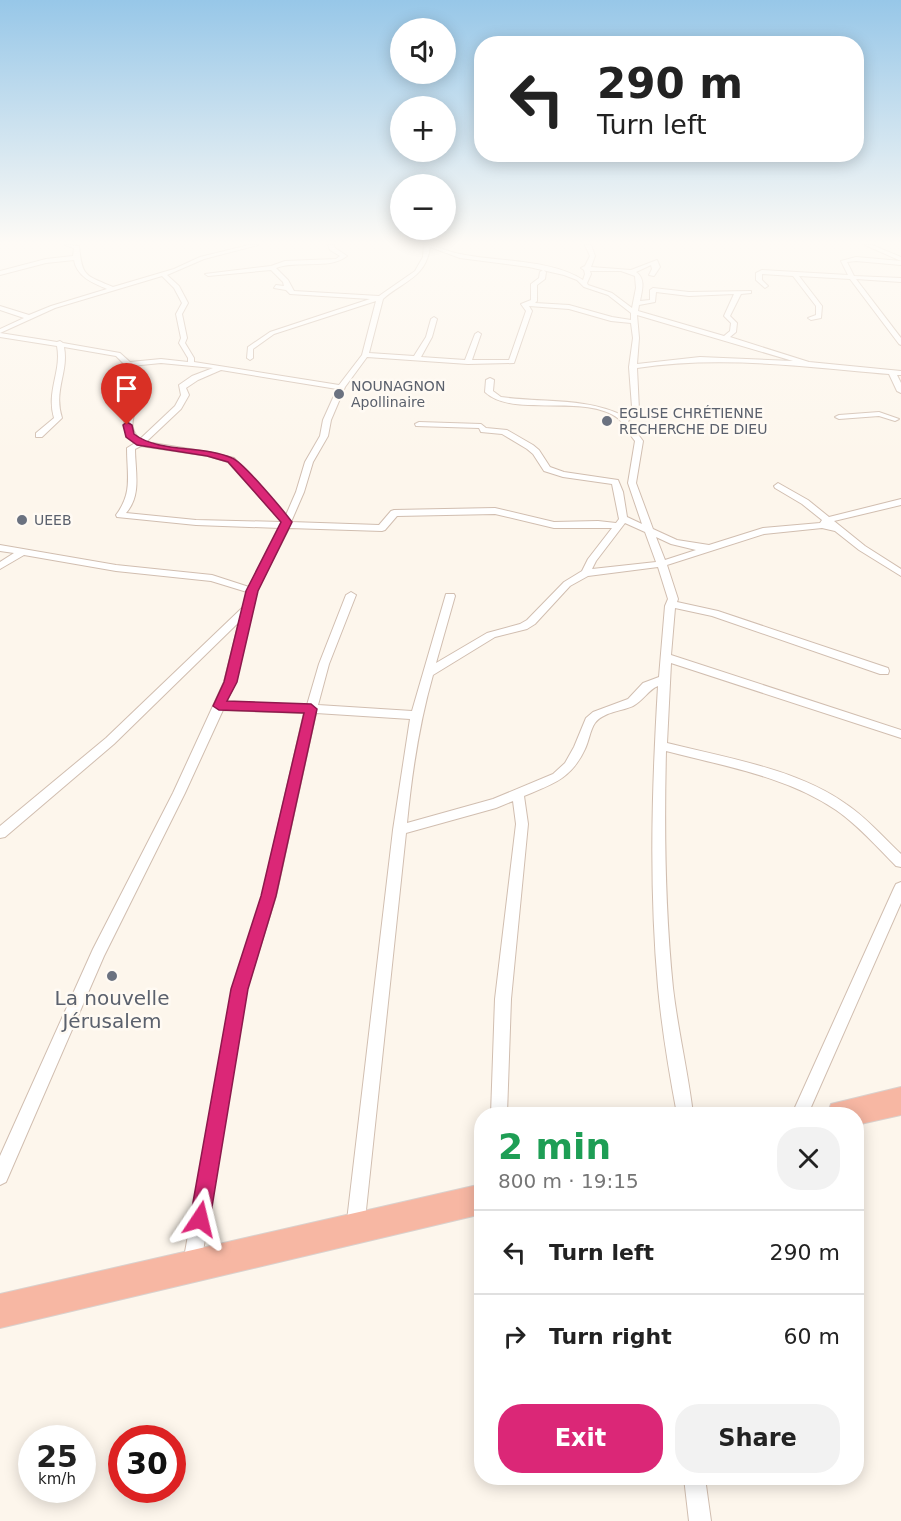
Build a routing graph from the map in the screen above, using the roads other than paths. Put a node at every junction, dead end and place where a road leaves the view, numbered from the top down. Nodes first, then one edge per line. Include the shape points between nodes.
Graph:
1 (25, 316) edge
2 (179, 316) edge
3 (325, 316) edge
4 (375, 316) edge
5 (527, 316) edge
6 (600, 316) edge
7 (622, 316) edge
8 (636, 316) edge
9 (650, 316) edge
10 (727, 316) edge
11 (819, 316) edge
12 (881, 316) edge
13 (28, 317) joint
14 (435, 318) dead end
15 (811, 318) dead end
16 (0, 333) edge
17 (478, 334) dead end
18 (725, 338) junction
19 (60, 343) junction
20 (901, 343) edge
21 (365, 356) junction
22 (250, 358) dead end
23 (416, 359) junction
24 (468, 362) junction
25 (806, 363) junction
26 (128, 364) junction
27 (191, 364) junction
28 (633, 367) junction
29 (221, 368) junction
30 (892, 372) junction
31 (901, 373) edge
32 (490, 380) dead end
33 (341, 387) junction
34 (901, 391) edge
35 (838, 417) dead end
36 (624, 419) junction
37 (898, 422) edge
38 (419, 424) dead end
39 (39, 435) dead end
40 (140, 443) junction
41 (778, 486) dead end
42 (901, 502) edge
43 (825, 522) junction
44 (621, 523) junction
45 (286, 524) junction
46 (649, 532) junction
47 (0, 548) edge
48 (709, 548) junction
49 (21, 553) junction
50 (662, 564) junction
51 (0, 566) edge
52 (586, 573) junction
53 (901, 573) edge
54 (252, 591) junction
55 (351, 595) dead end
56 (450, 596) dead end
57 (671, 604) junction
58 (248, 608) junction
59 (665, 657) junction
60 (884, 671) dead end
61 (429, 674) junction
62 (664, 679) junction
63 (219, 706) junction
64 (311, 709) junction
65 (416, 715) junction
66 (901, 734) edge
67 (660, 745) junction
68 (518, 794) junction
69 (399, 830) junction
70 (0, 833) edge
71 (901, 862) edge
72 (901, 888) edge
73 (901, 1101) edge
74 (499, 1107) edge
75 (684, 1107) edge
76 (803, 1107) edge
77 (864, 1109) edge
78 (0, 1176) edge
79 (474, 1201) edge
80 (355, 1229) junction
81 (192, 1264) junction
82 (0, 1311) edge
83 (696, 1485) edge
84 (700, 1521) edge

1 - 13 street
2 - 27 street via 182,343
3 - 22 street via 257,341 250,348
4 - 21 street
5 - 24 street via 512,362
6 - 7 street via 611,319
8 - 28 street
9 - 18 street
10 - 18 street via 734,323 733,332
11 - 15 street
12 - 20 street
13 - 16 street
14 - 23 street
16 - 19 street
17 - 24 street
18 - 25 street
19 - 26 street via 118,354
19 - 39 street via 64,354 54,390 58,418
21 - 23 street
21 - 33 street
23 - 24 street
25 - 28 street via 691,360
25 - 30 street
26 - 27 street
26 - 40 street via 122,378 124,392 134,402 127,425 130,435
27 - 29 street
28 - 36 street via 634,412
29 - 33 street
29 - 40 street via 182,387 185,395 178,407
30 - 31 street
30 - 34 street
32 - 36 street via 489,392 499,399 581,406 616,413
33 - 45 street
35 - 37 street via 896,411
36 - 46 street via 640,444 632,483
38 - 44 street via 481,426 484,430 504,432 536,452 547,468 615,482 621,496
40 - 45 street via 231,460
40 - 45 street via 131,448 133,498 120,515 176,522
41 - 43 street via 805,502
42 - 43 street
43 - 48 street via 763,531
43 - 53 street
44 - 45 street via 554,525 495,512 440,511 394,513 382,528 366,530
44 - 46 street
44 - 52 street
45 - 54 street
46 - 48 street via 688,546
46 - 50 street
47 - 49 street
48 - 50 street
49 - 51 street
49 - 54 street via 212,578
50 - 52 street
50 - 57 street via 672,592
52 - 61 street via 567,584 531,622 491,635
54 - 58 street
55 - 64 street
56 - 61 street
57 - 59 street
57 - 60 street via 714,614
58 - 63 street via 230,682
58 - 70 street via 110,741
59 - 62 street
59 - 66 street
61 - 65 street
62 - 67 street
62 - 68 street via 647,686 632,702 597,715 590,721 569,766 557,777
63 - 64 street
63 - 78 street via 98,954
64 - 65 street
64 - 81 street via 269,896 240,989
65 - 69 street
67 - 71 street via 808,789 860,822
67 - 75 street via 657,849 664,958
68 - 69 street
68 - 74 street via 522,824 504,999
69 - 80 street
72 - 76 street
73 - 77 highway
79 - 80 highway
80 - 81 highway
81 - 82 highway
83 - 84 street

